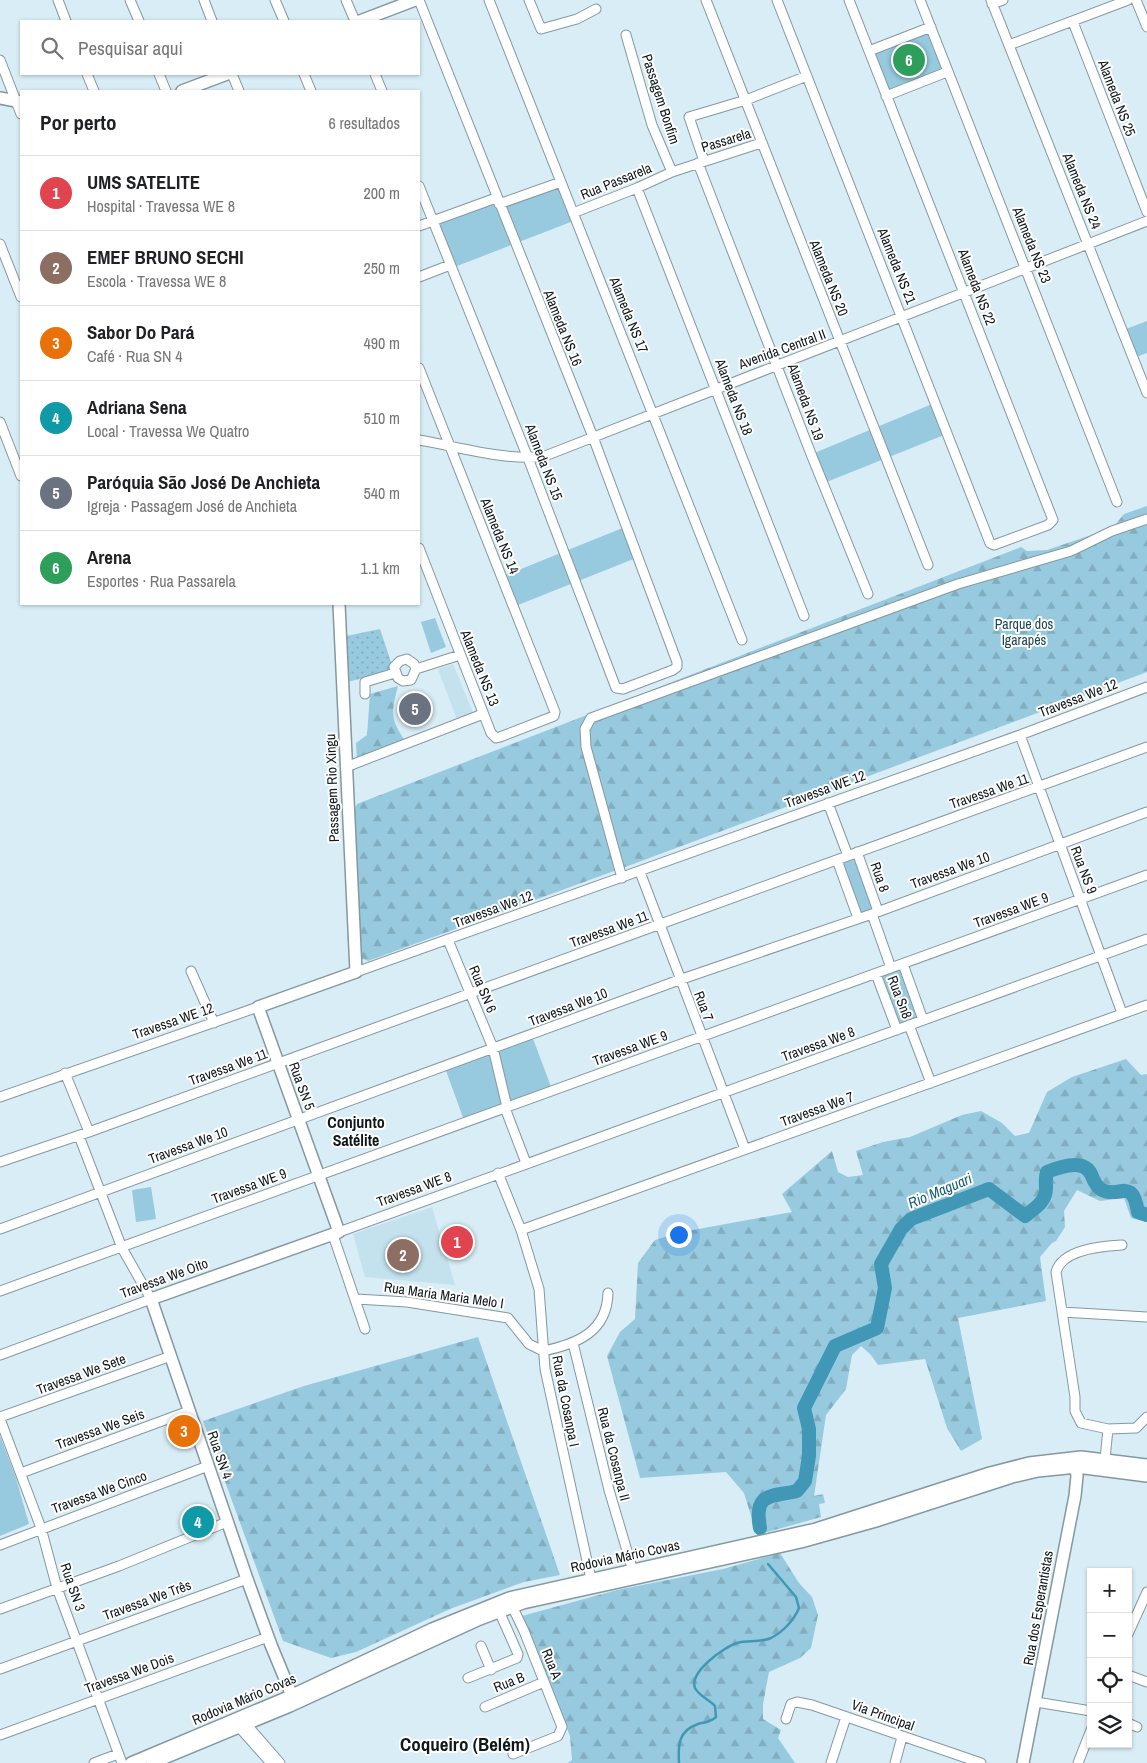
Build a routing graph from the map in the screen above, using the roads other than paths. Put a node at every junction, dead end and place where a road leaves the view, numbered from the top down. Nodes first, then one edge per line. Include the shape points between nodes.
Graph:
1 (58, 0) edge
2 (130, 0) edge
3 (204, 0) edge
4 (275, 0) edge
5 (346, 0) edge
6 (417, 0) edge
7 (489, 0) edge
8 (529, 0) edge
9 (706, 0) edge
10 (777, 0) edge
11 (849, 0) edge
12 (920, 0) edge
13 (1003, 0) edge
14 (1128, 0) edge
15 (1136, 0) edge
16 (991, 2) edge
17 (596, 9) dead end
18 (66, 20) edge
19 (138, 20) edge
20 (212, 20) edge
21 (284, 20) edge
22 (355, 20) edge
23 (363, 20) edge
24 (1073, 22) junction
25 (931, 27) junction
26 (1147, 27) edge
27 (626, 35) dead end
28 (1009, 45) junction
29 (869, 51) junction
30 (0, 60) edge
31 (947, 72) junction
32 (87, 75) edge
33 (159, 75) edge
34 (225, 75) edge
35 (232, 75) edge
36 (304, 75) edge
37 (375, 75) edge
38 (807, 76) junction
39 (94, 90) edge
40 (166, 90) edge
41 (185, 90) edge
42 (239, 90) edge
43 (311, 90) edge
44 (382, 90) edge
45 (886, 96) junction
46 (0, 98) edge
47 (746, 100) junction
48 (19, 101) edge
49 (761, 143) junction
50 (701, 162) junction
51 (672, 172) junction
52 (561, 182) junction
53 (637, 188) junction
54 (420, 189) edge
55 (498, 201) junction
56 (1147, 212) edge
57 (573, 213) junction
58 (432, 221) junction
59 (1147, 221) edge
60 (420, 226) edge
61 (0, 244) edge
62 (1088, 244) junction
63 (450, 265) junction
64 (1026, 267) junction
65 (420, 277) edge
66 (965, 292) junction
67 (20, 294) edge
68 (902, 317) junction
69 (840, 342) junction
70 (778, 364) junction
71 (420, 371) edge
72 (716, 389) junction
73 (1147, 393) edge
74 (654, 412) junction
75 (0, 422) edge
76 (593, 437) junction
77 (420, 440) edge
78 (449, 445) junction
79 (528, 458) junction
80 (20, 473) edge
81 (1117, 502) dead end
82 (1147, 519) edge
83 (990, 543) joint
84 (420, 551) edge
85 (928, 566) dead end
86 (868, 594) dead end
87 (339, 605) edge
88 (804, 616) dead end
89 (742, 640) dead end
90 (460, 655) junction
91 (677, 667) joint
92 (416, 669) junction
93 (395, 673) junction
94 (1147, 687) edge
95 (365, 694) dead end
96 (484, 714) junction
97 (555, 714) joint
98 (1020, 735) junction
99 (1147, 747) edge
100 (346, 767) junction
101 (1039, 788) junction
102 (828, 803) junction
103 (1147, 812) edge
104 (1060, 844) junction
105 (857, 852) junction
106 (848, 856) junction
107 (837, 860) junction
108 (640, 872) junction
109 (1147, 875) edge
110 (622, 878) junction
111 (1080, 900) junction
112 (875, 912) junction
113 (858, 918) junction
114 (661, 925) junction
115 (1147, 939) edge
116 (448, 940) junction
117 (1101, 956) junction
118 (903, 964) junction
119 (890, 968) junction
120 (192, 971) dead end
121 (356, 972) junction
122 (876, 974) junction
123 (679, 980) junction
124 (469, 994) junction
125 (1147, 1004) edge
126 (258, 1007) junction
127 (1122, 1013) junction
128 (923, 1020) junction
129 (214, 1023) junction
130 (909, 1025) junction
131 (897, 1030) junction
132 (701, 1036) junction
133 (493, 1048) junction
134 (278, 1064) junction
135 (65, 1073) junction
136 (931, 1083) junction
137 (723, 1094) junction
138 (0, 1097) edge
139 (506, 1108) junction
140 (298, 1120) junction
141 (89, 1132) junction
142 (79, 1136) junction
143 (745, 1149) junction
144 (0, 1162) edge
145 (526, 1163) junction
146 (498, 1173) junction
147 (318, 1175) junction
148 (100, 1193) junction
149 (0, 1229) edge
150 (521, 1230) junction
151 (336, 1233) junction
152 (1122, 1245) dead end
153 (122, 1248) junction
154 (0, 1291) edge
155 (608, 1294) dead end
156 (151, 1299) junction
157 (356, 1299) junction
158 (1062, 1312) junction
159 (1147, 1317) edge
160 (365, 1329) dead end
161 (573, 1343) junction
162 (543, 1351) junction
163 (0, 1355) edge
164 (170, 1356) junction
165 (189, 1411) junction
166 (1147, 1417) edge
167 (0, 1418) edge
168 (1108, 1429) junction
169 (1105, 1459) junction
170 (1076, 1462) junction
171 (1147, 1465) edge
172 (208, 1466) junction
173 (21, 1473) junction
174 (1147, 1476) edge
175 (227, 1522) junction
176 (41, 1528) junction
177 (0, 1545) edge
178 (633, 1571) junction
179 (247, 1578) junction
180 (591, 1579) junction
181 (57, 1588) junction
182 (1147, 1592) edge
183 (512, 1606) junction
184 (0, 1609) edge
185 (499, 1611) junction
186 (1132, 1625) edge
187 (268, 1636) junction
188 (78, 1640) junction
189 (481, 1646) dead end
190 (0, 1669) edge
191 (491, 1670) junction
192 (1132, 1676) edge
193 (468, 1678) dead end
194 (544, 1682) junction
195 (1147, 1682) edge
196 (98, 1699) junction
197 (294, 1700) junction
198 (1036, 1702) junction
199 (485, 1707) dead end
200 (1087, 1710) edge
201 (846, 1717) junction
202 (786, 1718) dead end
203 (243, 1726) junction
204 (0, 1735) edge
205 (902, 1737) junction
206 (1087, 1740) edge
207 (513, 1754) dead end
208 (120, 1759) edge
209 (956, 1759) edge
210 (94, 1763) edge
211 (130, 1763) edge
212 (152, 1763) edge
213 (271, 1763) edge
214 (280, 1763) edge
215 (830, 1763) edge
216 (894, 1763) edge
217 (981, 1763) edge
218 (1023, 1763) edge
219 (1078, 1763) edge

1 - 18 street
2 - 19 street
3 - 20 street
4 - 21 street
5 - 22 street
6 - 23 main road
6 - 55 street, Alameda NS 16
7 - 52 street, Alameda NS 17
8 - 17 street via 541,29 577,19
9 - 47 street, Alameda NS 20
10 - 38 street, Alameda NS 21
11 - 29 street, Alameda NS 22
12 - 25 street, Alameda NS 23
13 - 16 street
14 - 24 street
15 - 26 street
16 - 28 street, Alameda NS 24
24 - 28 street
24 - 56 street, Alameda NS 25
25 - 29 street
25 - 31 street, Alameda NS 23
27 - 51 street, Passagem Bonfim via 652,125
28 - 62 street, Alameda NS 24
29 - 45 street, Alameda NS 22
30 - 48 street
31 - 45 street
31 - 64 street, Alameda NS 23
32 - 39 street
33 - 40 street
34 - 41 main road
35 - 42 street
36 - 43 street
37 - 44 street
38 - 47 street
38 - 68 street, Alameda NS 21
45 - 66 street, Alameda NS 22
46 - 48 main road
47 - 49 street, Alameda NS 20
47 - 50 street, Alameda NS 19 via 689,117
49 - 50 street, Passarela
49 - 69 street, Alameda NS 20
50 - 51 street, Rua Passarela
50 - 70 street, Alameda NS 19
51 - 53 street, Rua Passarela
52 - 55 street
52 - 57 street, Alameda NS 17
53 - 57 street, Rua Passarela
53 - 72 street, Alameda NS 18
54 - 58 street, Alameda NS 15
55 - 58 street
55 - 76 street, Alameda NS 16
57 - 74 street, Alameda NS 17
58 - 60 street
58 - 63 street, Alameda NS 15
59 - 62 street, Avenida Central II
61 - 67 street
62 - 64 street, Avenida Central II
62 - 73 street, Alameda NS 24
63 - 65 street
63 - 79 street, Alameda NS 15
64 - 66 street, Avenida Central II
64 - 81 street, Alameda NS 23
66 - 68 street, Avenida Central II
66 - 83 street, Alameda NS 22 via 1053,520 1050,525 994,545
68 - 69 street, Avenida Central II
68 - 83 street, Alameda NS 21
69 - 70 street, Avenida Central II
69 - 85 street, Alameda NS 20
70 - 72 street, Avenida Central II
70 - 86 street, Alameda NS 19
71 - 78 street, Alameda NS 14
72 - 74 street, Avenida Central II
72 - 88 street, Alameda NS 18
74 - 76 street, Avenida Central II
74 - 89 street, Alameda NS 17
75 - 80 street
76 - 79 street, Avenida Central II via 545,456
76 - 91 street, Alameda NS 16
77 - 78 street, Avenida Central II
78 - 79 street, Avenida Central II
78 - 97 street, Alameda NS 14
79 - 91 street, Alameda NS 15 via 616,688 623,689
82 - 110 street via 1112,531 1072,551 958,584 591,718 584,729 588,754
84 - 90 street, Alameda NS 13
87 - 100 main road, Passagem Rio Xingu
90 - 92 street
90 - 96 street, Alameda NS 13
92 - 93 street via 408,684
92 - 93 street via 412,661 400,660 394,667
93 - 95 street via 365,682
94 - 98 street, Travessa We 12
96 - 97 street, Alameda NS 13 via 491,733 498,738
96 - 100 street
98 - 101 street, Rua NS 9
98 - 102 street, Travessa WE 12
99 - 101 street, Travessa We 11
100 - 121 main road, Passagem Rio Xingu
101 - 104 street, Rua NS 9
101 - 105 street, Travessa We 11
102 - 106 street
102 - 108 street, Travessa WE 12
103 - 104 street, Travessa We 10
104 - 111 street, Rua NS 9
104 - 112 street, Travessa We 10
105 - 106 street, Travessa We 11
105 - 112 street, Rua 8
106 - 107 street, Travessa We 11
107 - 113 street
107 - 114 street, Travessa We 11
108 - 110 street, Travessa We 12
108 - 114 street, Rua 7
109 - 111 street, Travessa WE 9
110 - 116 street, Travessa We 12
111 - 117 street, Rua NS 9
111 - 118 street, Travessa WE 9
112 - 113 street, Travessa We 10
112 - 119 street, Rua 8
113 - 123 street, Travessa We 10
114 - 123 street, Rua 7
114 - 124 street, Travessa We 11
115 - 117 street, Travessa We 8
116 - 121 street, Travessa We 12
116 - 124 street, Rua SN 6
117 - 127 street, Rua NS 9
117 - 128 street, Travessa We 8
118 - 119 street, Travessa WE 9
118 - 128 street
119 - 122 street, Travessa WE 9
120 - 129 street
121 - 126 main road, Travessa WE 12
122 - 131 street, Rua Sn8
122 - 132 street, Travessa WE 9
123 - 132 street, Rua 7
123 - 133 street, Travessa We 10
124 - 133 street, Rua SN 6
124 - 134 street, Travessa We 11
125 - 127 street
126 - 129 street, Travessa WE 12
126 - 134 main road, Rua SN 5
127 - 136 street, Travessa We 7
128 - 130 street, Travessa We 8
129 - 135 street, Travessa WE 12
130 - 131 street, Travessa We 8
130 - 136 street
131 - 137 street, Travessa We 8
132 - 137 street, Rua 7
132 - 139 street, Travessa WE 9
133 - 139 street, Rua SN 6
133 - 140 street, Travessa We 10
134 - 140 main road, Rua SN 5
134 - 141 street, Travessa We 11
135 - 138 street, Travessa WE 12
135 - 141 street
136 - 143 street, Travessa We 7
137 - 143 street, Rua 7
137 - 145 street, Travessa We 8
139 - 145 street
139 - 147 street, Travessa WE 9
140 - 147 main road, Rua SN 5
140 - 148 street, Travessa We 10
141 - 142 street, Travessa We 11
142 - 144 street, Travessa We 11
142 - 148 street, Rua SN 4
143 - 150 street, Travessa We 7
145 - 146 street, Travessa We 8
146 - 150 street, Rua da Cosanpa I
146 - 151 street, Travessa WE 8
147 - 151 main road, Rua SN 5
147 - 153 street, Travessa WE 9
148 - 149 street, Travessa We 10
148 - 153 street, Rua SN 4
150 - 162 street, Rua da Cosanpa I via 540,1295
151 - 156 main road, Travessa We Oito
151 - 157 street
152 - 158 street via 1082,1251 1060,1264 1056,1272
153 - 154 street, Travessa WE 9
153 - 156 street, Rua SN 4
155 - 161 street via 607,1309 600,1325
156 - 163 street, Travessa We Oito
156 - 164 main road, Rua SN 4
157 - 160 street
157 - 162 street, Rua Maria Maria Melo I via 407,1302 508,1318 529,1344
158 - 159 street
158 - 168 street via 1077,1418 1086,1425
161 - 162 street
161 - 178 street, Rua da Cosanpa II via 609,1490
162 - 180 street, Rua da Cosanpa I
164 - 165 main road, Rua SN 4
164 - 167 street, Travessa We Sete
165 - 172 main road, Rua SN 4
165 - 173 street, Travessa We Seis
166 - 168 street via 1136,1428
167 - 173 street, Rua SN 3
168 - 169 street
169 - 170 main road, Rodovia Mário Covas
169 - 171 main road, Rodovia Mário Covas
170 - 174 main road, Rodovia Mário Covas
170 - 178 main road, Rodovia Mário Covas via 1054,1459 1006,1469 816,1529
170 - 183 main road, Rodovia Mário Covas via 1012,1477 801,1542
170 - 198 main road, Rua dos Esperantistas via 1075,1496
172 - 175 main road, Rua SN 4
172 - 176 street, Travessa We Cinco
173 - 176 street, Rua SN 3
175 - 179 main road, Rua SN 4
175 - 181 street
176 - 177 street, Travessa We Cinco
176 - 181 street, Rua SN 3
178 - 180 main road, Rodovia Mário Covas
179 - 187 main road, Rua SN 4
179 - 188 street, Travessa We Três
180 - 197 main road, Rodovia Mário Covas via 509,1598 424,1633
181 - 184 street
181 - 188 street, Rua SN 3
182 - 186 street
183 - 185 main road, Rodovia Mário Covas
183 - 194 street, Rua A
185 - 191 street via 518,1654 517,1658
185 - 197 main road, Rodovia Mário Covas
187 - 196 street, Travessa We Dois
187 - 197 main road, Rua SN 4
188 - 190 street, Travessa We Três
188 - 196 street, Rua SN 3
189 - 191 street
191 - 193 street
192 - 195 street
194 - 199 street, Rua B
194 - 207 street, Rua A via 560,1722 561,1733
196 - 204 street, Travessa We Dois
196 - 208 street, Rua SN 3
197 - 203 main road, Rodovia Mário Covas
197 - 211 main road, Rodovia Mário Covas
198 - 200 street
198 - 218 main road, Rua dos Esperantistas
201 - 202 street, Via Principal via 797,1702 788,1707
201 - 205 street, Via Principal
201 - 215 street
203 - 212 main road, Rodovia Mário Covas
203 - 213 street
203 - 214 street
205 - 209 street, Via Principal
205 - 216 street
206 - 219 street
208 - 210 street
209 - 217 street, Via Principal

